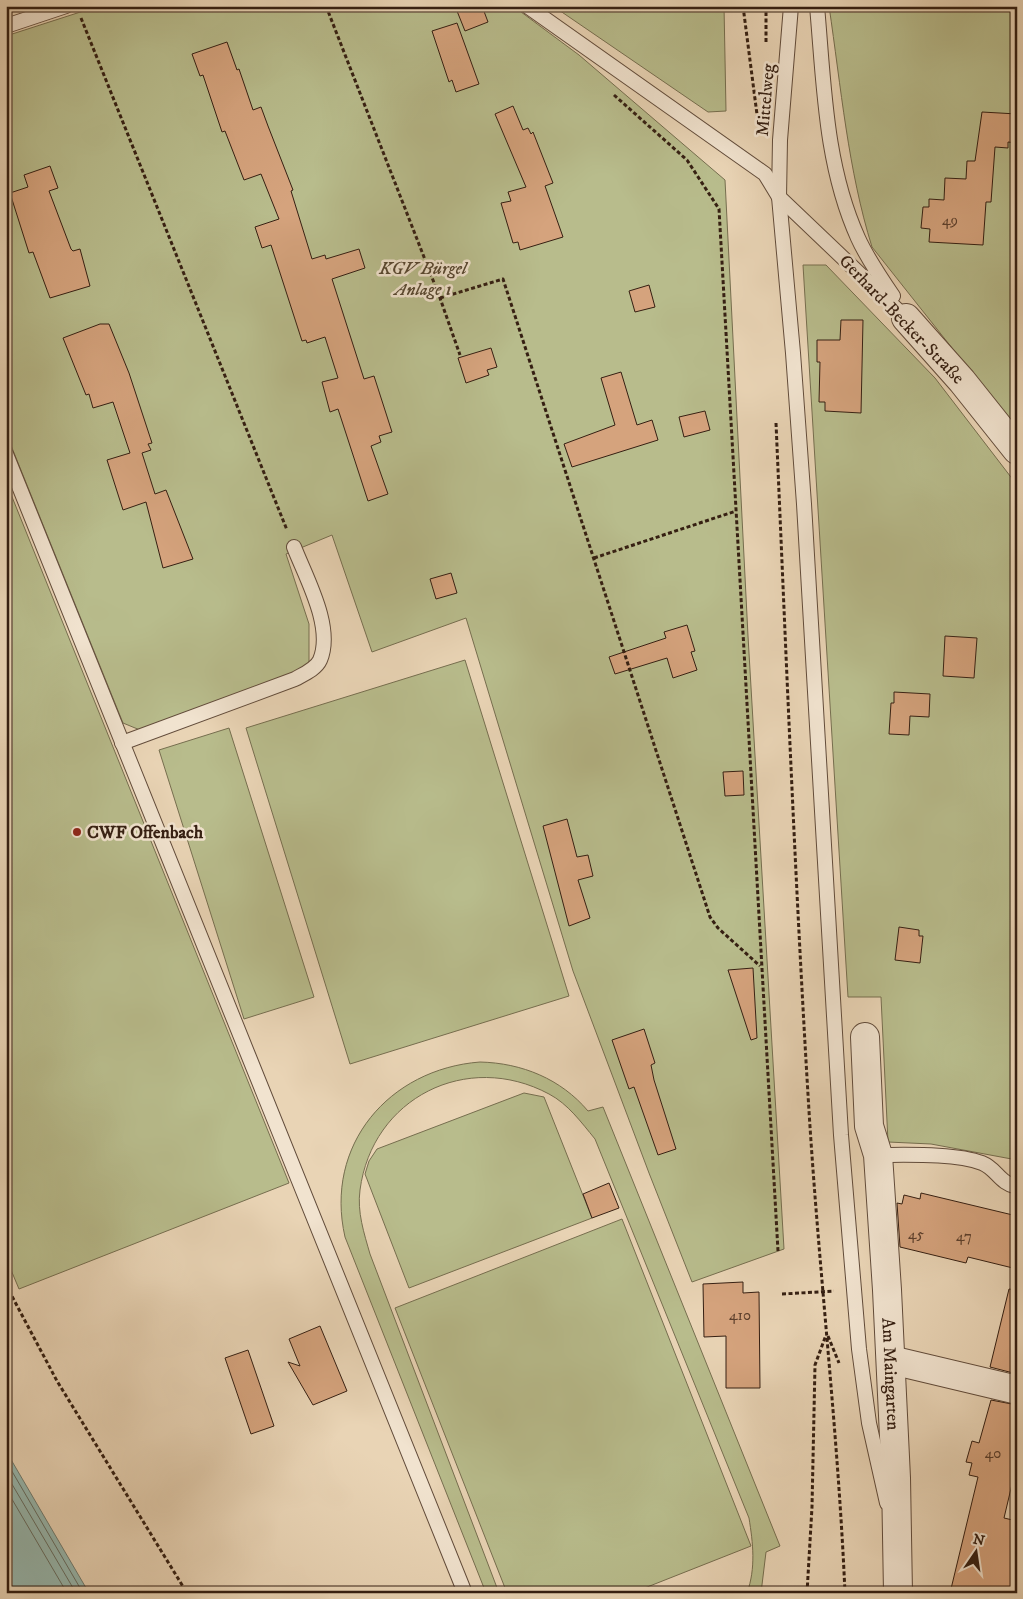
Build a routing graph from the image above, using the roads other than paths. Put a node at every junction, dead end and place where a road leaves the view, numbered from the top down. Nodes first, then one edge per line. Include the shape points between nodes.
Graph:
1 (66, 6) edge
2 (527, 6) edge
3 (792, 6) edge
4 (817, 6) edge
5 (6, 26) edge
6 (779, 197) junction
7 (906, 318) junction
8 (1017, 450) edge
9 (6, 454) edge
10 (294, 547) road end
11 (122, 743) junction
12 (865, 1036) dead end
13 (878, 1155) junction
14 (1017, 1187) edge
15 (891, 1360) junction
16 (1017, 1390) edge
17 (898, 1547) junction
18 (465, 1593) edge
19 (898, 1593) edge

1 - 5 lane
2 - 6 lane via 765,174
3 - 6 lane, Mittelweg via 780,140
4 - 7 lane via 828,126 845,203 858,239
6 - 7 lane, Gerhard-Becker-Straße
6 - 17 lane, Mittelweg via 794,353 841,1135 859,1349 878,1468
7 - 8 street, Gerhard-Becker-Straße
9 - 11 lane
10 - 11 lane via 322,621 320,661 312,670 295,678
11 - 18 lane
12 - 13 street, Am Maingarten via 869,1126
13 - 14 lane via 925,1155 977,1162 989,1167 1000,1180
13 - 15 street, Am Maingarten
15 - 16 street
15 - 17 street, Am Maingarten
17 - 19 street, Am Maingarten

